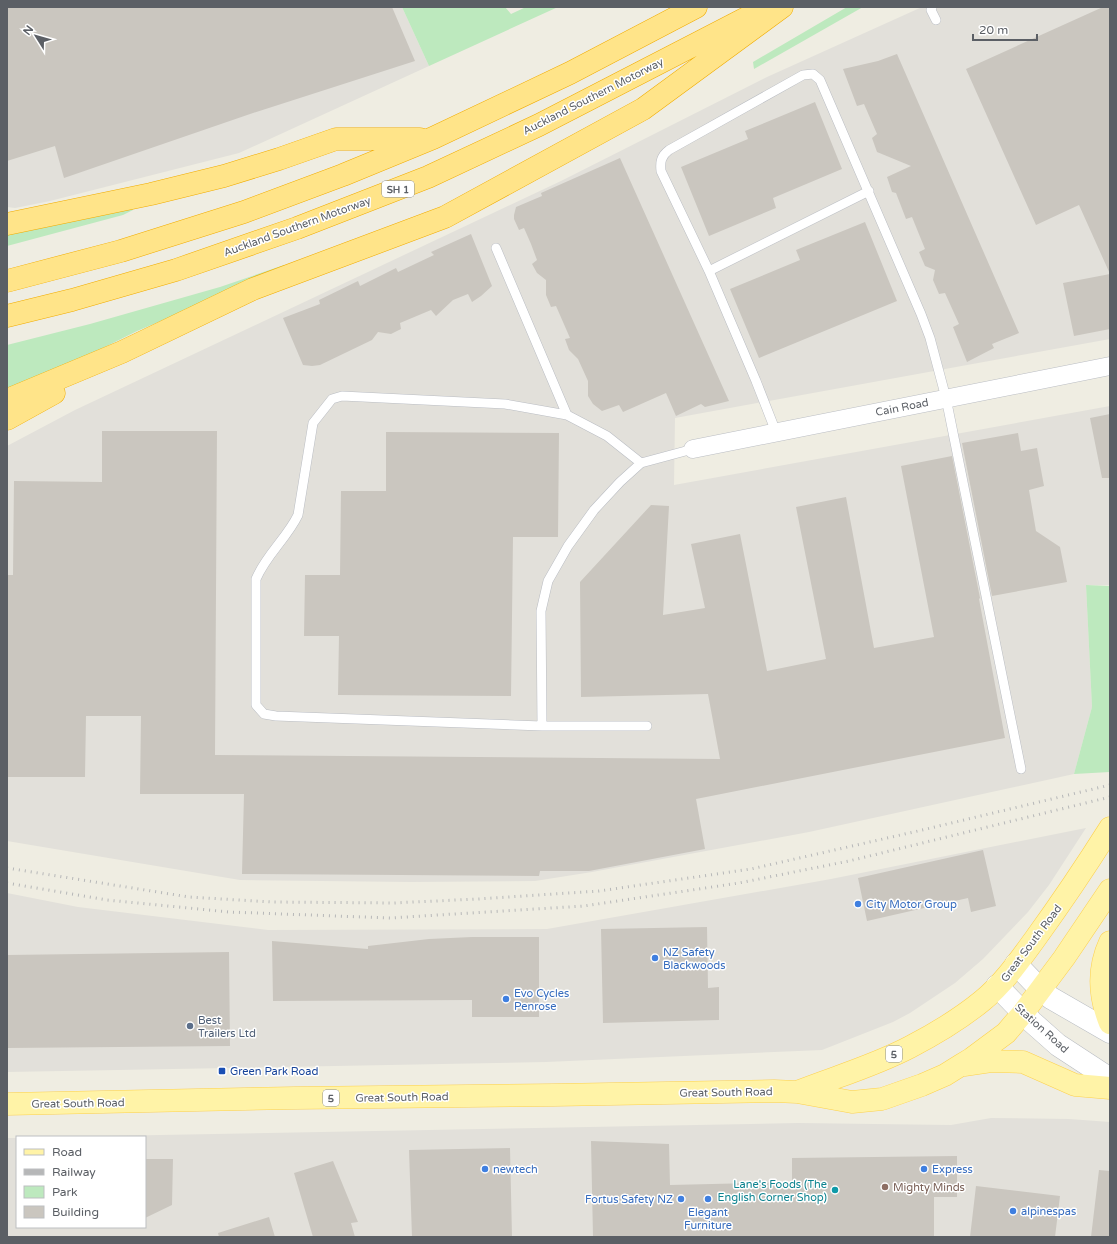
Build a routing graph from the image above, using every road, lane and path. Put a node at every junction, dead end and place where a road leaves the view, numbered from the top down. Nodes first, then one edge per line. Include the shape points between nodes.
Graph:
1 (696, 7) edge
2 (768, 7) edge
3 (782, 7) edge
4 (932, 7) edge
5 (936, 20) dead end
6 (433, 138) junction
7 (869, 191) junction
8 (7, 224) edge
9 (496, 248) dead end
10 (709, 271) junction
11 (7, 281) edge
12 (7, 316) edge
13 (122, 352) junction
14 (1110, 366) edge
15 (946, 398) junction
16 (7, 400) edge
17 (567, 415) junction
18 (7, 420) edge
19 (776, 432) junction
20 (693, 449) joint
21 (641, 463) junction
22 (542, 726) junction
23 (647, 726) dead end
24 (1021, 769) dead end
25 (1110, 828) edge
26 (1110, 890) edge
27 (1110, 942) edge
28 (1016, 964) junction
29 (997, 986) junction
30 (1041, 990) junction
31 (1023, 1013) junction
32 (1110, 1023) edge
33 (1110, 1032) edge
34 (961, 1066) junction
35 (1110, 1079) edge
36 (1110, 1088) edge
37 (797, 1092) junction
38 (7, 1104) edge

1 - 6 highway via 570,74
2 - 12 highway, Auckland Southern Motorway / SH 1 via 539,125 428,177 297,228 176,270
3 - 13 highway via 643,109 445,217 253,289
4 - 5 lane
6 - 8 highway via 336,139 224,176
6 - 11 highway via 244,212 121,251
7 - 10 lane
7 - 10 lane via 820,80 813,74 803,75 668,150 661,159 661,171
7 - 15 lane via 930,338
9 - 17 lane
10 - 19 lane
13 - 16 highway
13 - 18 highway
14 - 15 street, Cain Road
15 - 19 street, Cain Road
15 - 24 lane
17 - 21 lane via 607,436
17 - 22 lane via 505,404 342,396 332,399 313,423 298,515 260,568 256,579 256,706 264,714
19 - 20 street, Cain Road
20 - 21 lane
21 - 22 lane via 594,510 568,546 548,581 540,611
22 - 23 lane
25 - 28 main road, Great South Road / 5 via 1064,900
26 - 30 main road, Great South Road / 5
27 - 32 main road via 1101,975 1102,993
28 - 29 main road, Great South Road / 5
28 - 30 main road
29 - 31 main road, Station Road
29 - 37 main road, Great South Road / 5 via 964,1015 909,1048
30 - 31 main road, Great South Road / 5
30 - 33 main road
31 - 34 main road, Great South Road / 5 via 1006,1033
31 - 35 main road, Station Road via 1058,1045
34 - 36 main road via 992,1061 1023,1062 1075,1084
34 - 37 main road, Great South Road / 5 via 922,1085 882,1099 852,1102
37 - 38 main road, Great South Road / 5

